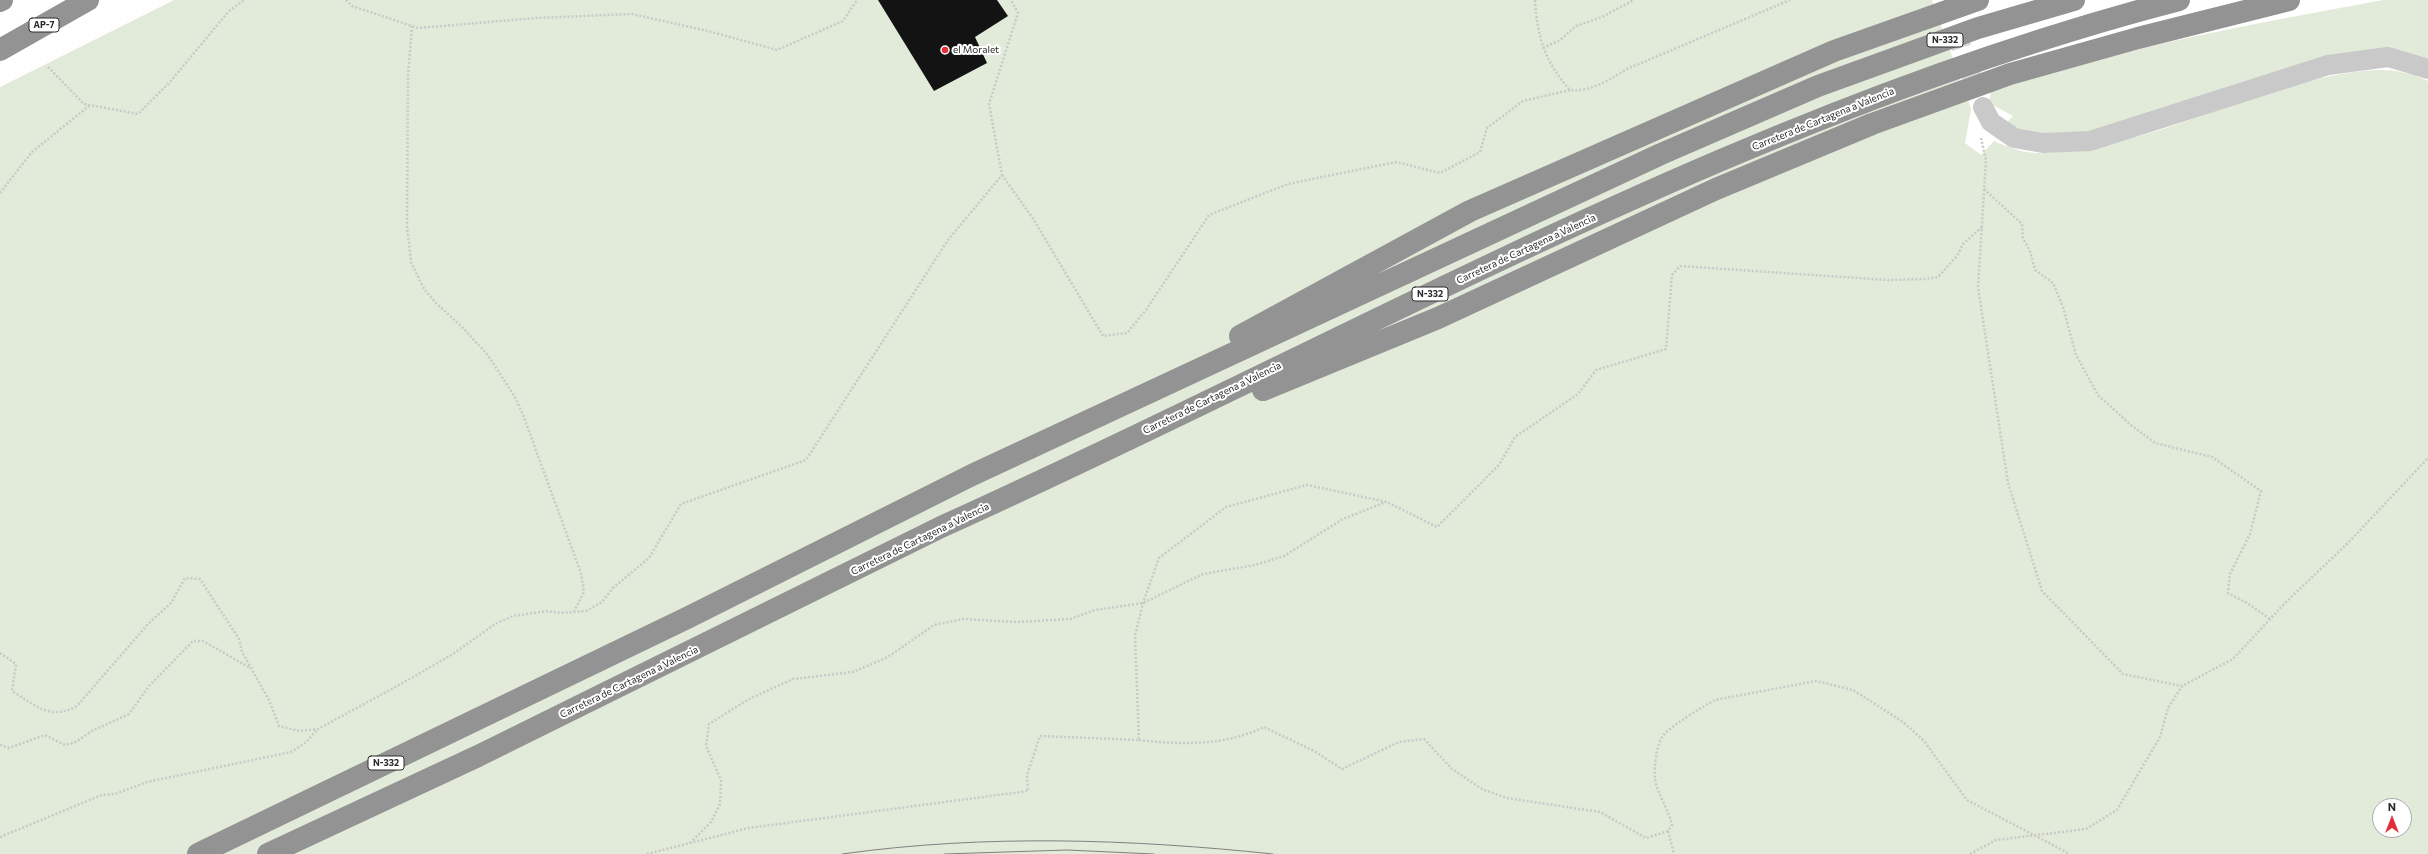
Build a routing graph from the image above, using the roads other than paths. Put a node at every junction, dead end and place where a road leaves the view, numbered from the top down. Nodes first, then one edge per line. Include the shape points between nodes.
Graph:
1 (88, 0) edge
2 (1978, 0) edge
3 (2074, 0) edge
4 (2179, 0) edge
5 (2289, 0) edge
6 (0, 50) edge
7 (2428, 69) edge
8 (1987, 115) road end
9 (1080, 426) junction
10 (1015, 494) junction
11 (198, 854) edge
12 (268, 854) edge

1 - 6 highway, AP-7
2 - 9 highway, N-332 via 1834,51 1470,211
3 - 9 highway, N-332 via 1978,28 1818,86 1654,157
4 - 10 highway, Carretera de Cartagena a Valencia / N-332 via 2116,16 2016,48 1835,112 1756,145 1581,222 1391,311
5 - 10 highway via 2010,74 1872,124 1716,189 1438,318 1287,379 1128,451
7 - 8 street via 2388,57 2328,65 2090,141 2043,143 2014,138
9 - 11 highway, N-332 via 972,474 689,617
10 - 12 highway, Carretera de Cartagena a Valencia / N-332 via 941,527 478,756

